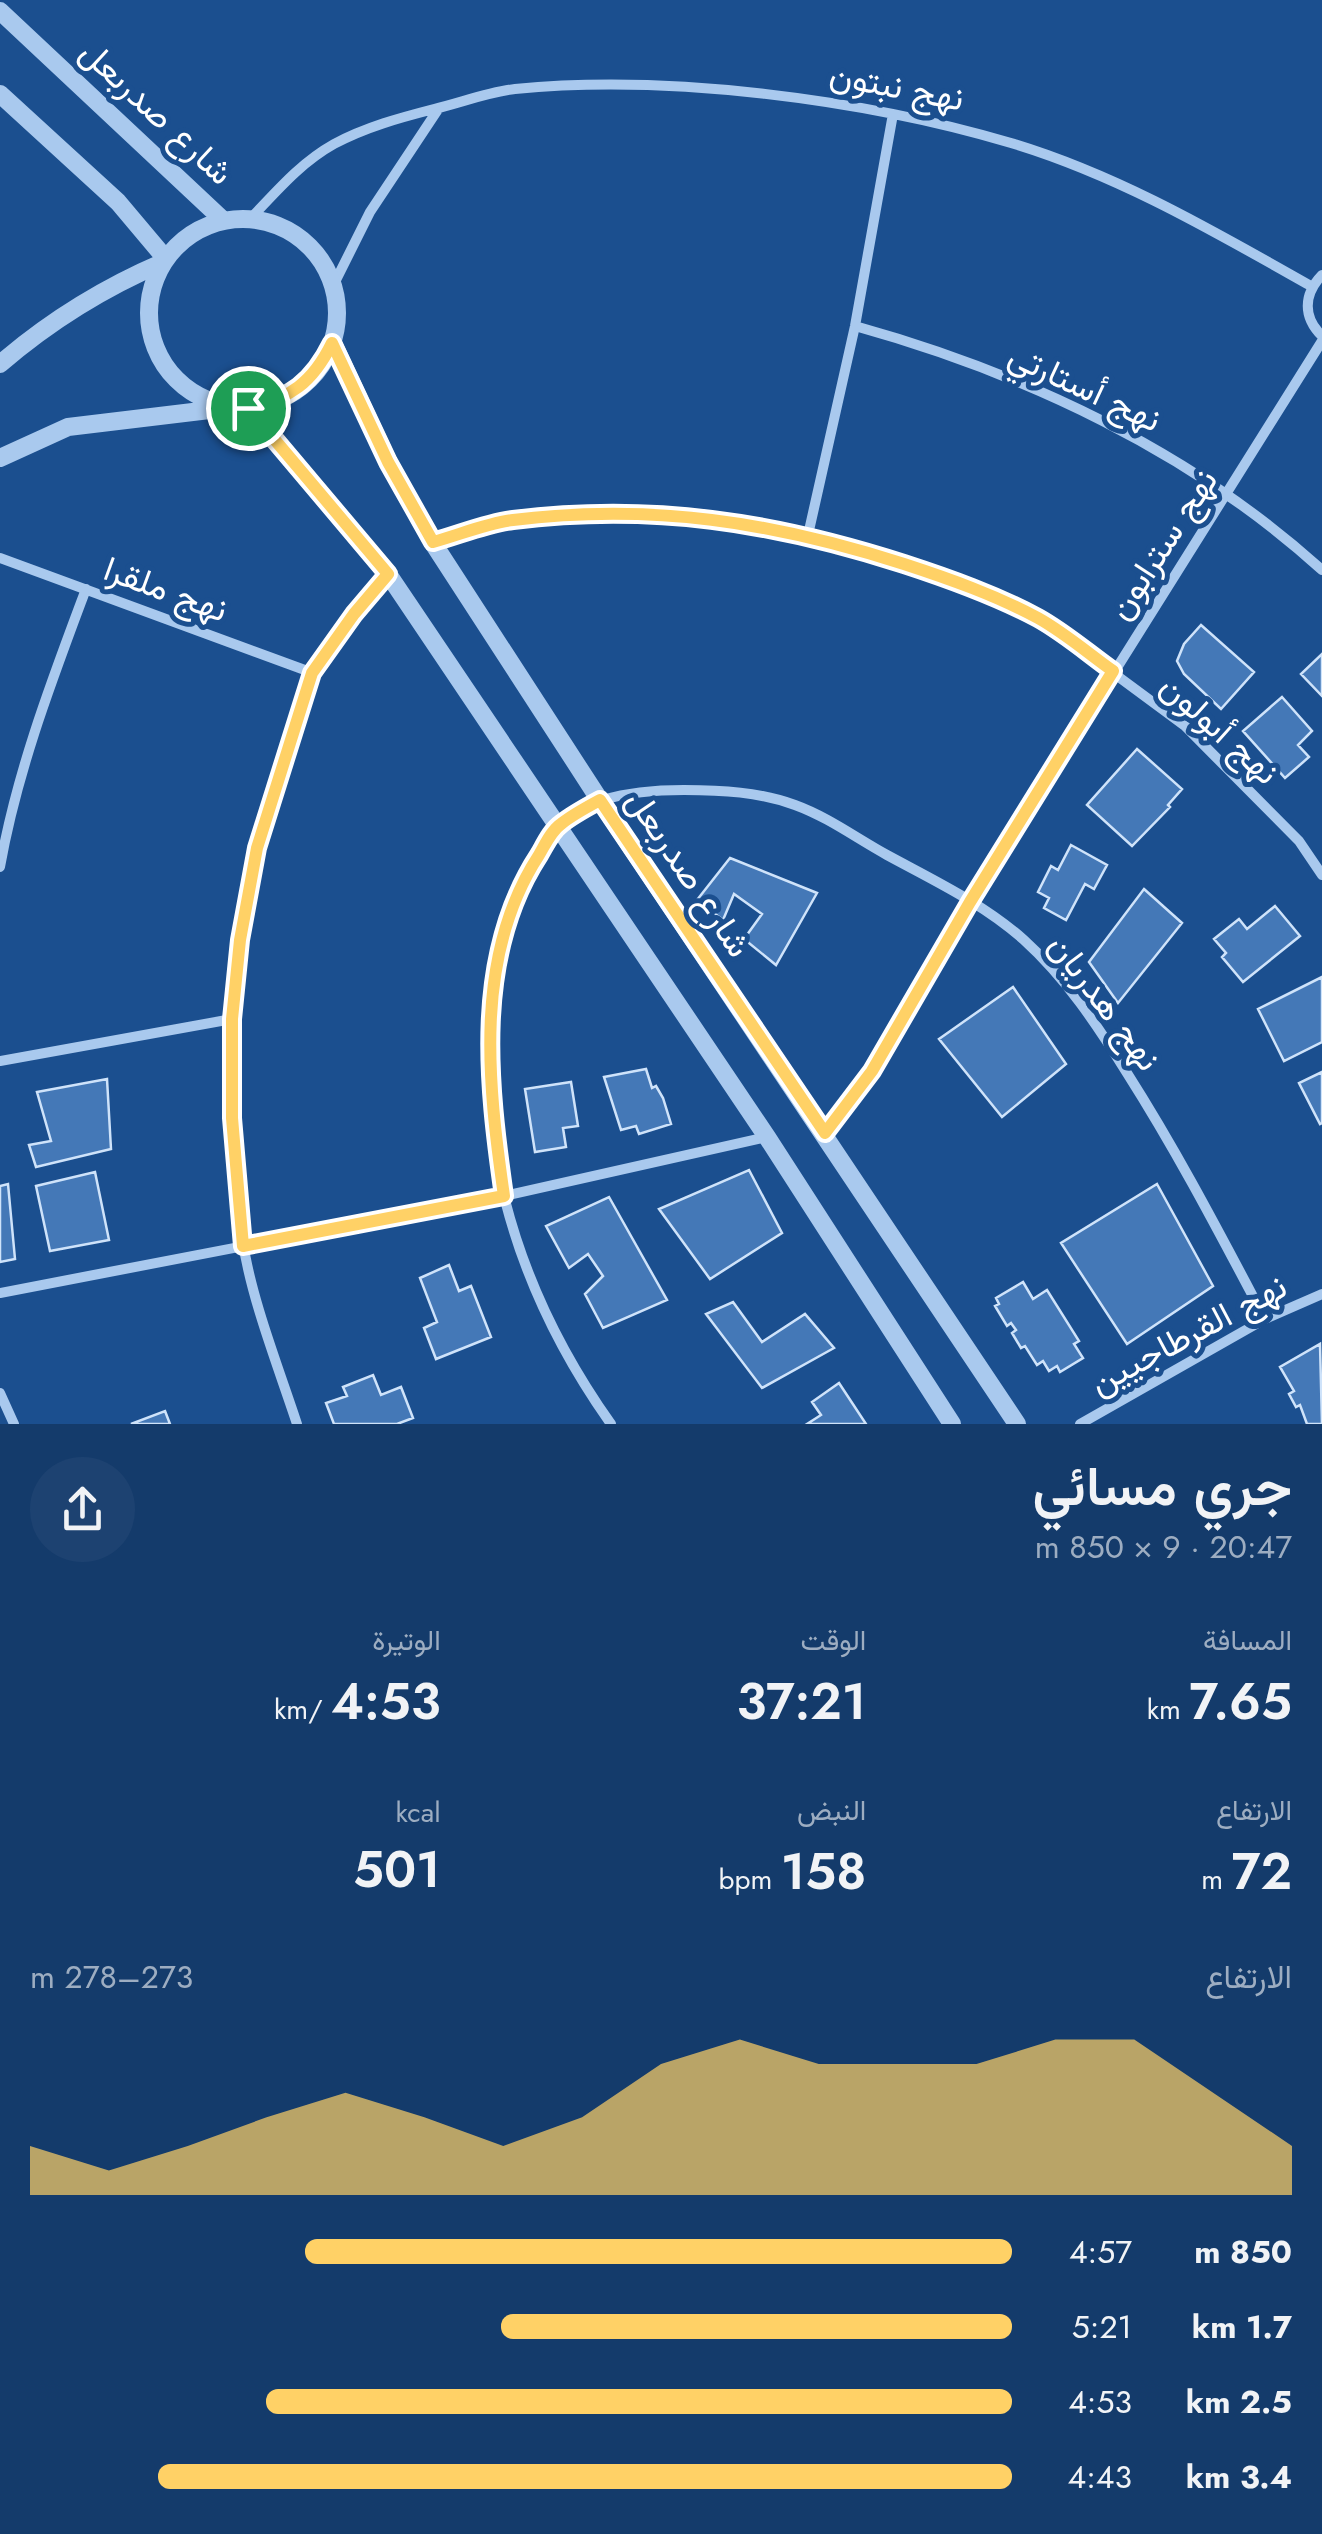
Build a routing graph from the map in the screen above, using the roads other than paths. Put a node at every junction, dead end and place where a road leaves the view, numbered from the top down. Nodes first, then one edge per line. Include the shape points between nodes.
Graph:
1 (0, 11) edge
2 (0, 94) edge
3 (440, 108) junction
4 (894, 114) junction
5 (250, 219) junction
6 (224, 221) junction
7 (165, 260) junction
8 (1322, 275) edge
9 (333, 286) junction
10 (1311, 286) junction
11 (855, 326) junction
12 (1322, 338) edge
13 (332, 343) junction
14 (0, 364) edge
15 (240, 408) junction
16 (0, 458) edge
17 (1226, 496) junction
18 (808, 535) junction
19 (433, 542) junction
20 (0, 558) edge
21 (1322, 570) edge
22 (388, 574) junction
23 (86, 589) junction
24 (1113, 671) junction
25 (312, 673) junction
26 (600, 800) junction
27 (558, 826) junction
28 (0, 867) edge
29 (1322, 875) edge
30 (970, 902) junction
31 (232, 1019) junction
32 (0, 1061) edge
33 (825, 1133) junction
34 (767, 1138) junction
35 (504, 1196) junction
36 (243, 1246) junction
37 (0, 1293) edge
38 (1322, 1294) edge
39 (1265, 1319) junction
40 (0, 1393) edge
41 (14, 1424) edge
42 (297, 1424) edge
43 (612, 1424) edge
44 (952, 1424) edge
45 (1017, 1424) edge
46 (1080, 1424) edge

1 - 6 street, شارع صدربعل
2 - 7 street via 118,202
3 - 4 street, نهج نبتون via 511,90 608,85 759,94
3 - 5 street, نهج نبتون via 378,124 333,145 301,166
3 - 9 street via 370,212
4 - 10 street, نهج نبتون via 1012,143 1149,197
4 - 11 street
5 - 6 street
5 - 9 street via 302,240
6 - 7 street via 192,234
7 - 14 street via 81,302
7 - 15 street via 150,297 151,336 167,370 196,396
8 - 10 street
9 - 13 street
10 - 12 street via 1307,314
11 - 17 street, نهج أستارتي via 924,345 1090,414
11 - 18 street
12 - 17 street, نهج سترابون
13 - 15 street via 300,388 275,402
13 - 19 street, شارع صدربعل
15 - 16 street via 68,427
15 - 22 street
17 - 21 street, نهج أستارتي
17 - 24 street, نهج سترابون
18 - 19 street, نهج أبولون via 698,516 606,515 510,520
18 - 24 street, نهج أبولون via 1005,601
19 - 26 street, شارع صدربعل
20 - 23 street, نهج ملقرا
22 - 25 street
22 - 27 street
23 - 25 street, نهج ملقرا
23 - 28 street via 39,716
24 - 29 street, نهج أبولون via 1184,726
24 - 30 street, نهج سترابون
25 - 31 street via 257,848
26 - 27 street, نهج هدريان
26 - 30 street, نهج هدريان via 719,790 794,804
26 - 33 street, شارع صدربعل
27 - 34 street
27 - 35 street, نهج هدريان via 520,882 496,967 491,1106
30 - 33 street, نهج سترابون via 872,1071
30 - 39 street, نهج هدريان via 1022,938 1068,985 1152,1113
31 - 32 street
31 - 36 street
33 - 45 street, شارع صدربعل
34 - 35 street
34 - 44 street
35 - 36 street
35 - 43 street, نهج هدريان via 530,1280 558,1340
36 - 37 street
36 - 42 street
38 - 39 street, نهج القرطاجيين
39 - 46 street, نهج القرطاجيين
40 - 41 street

